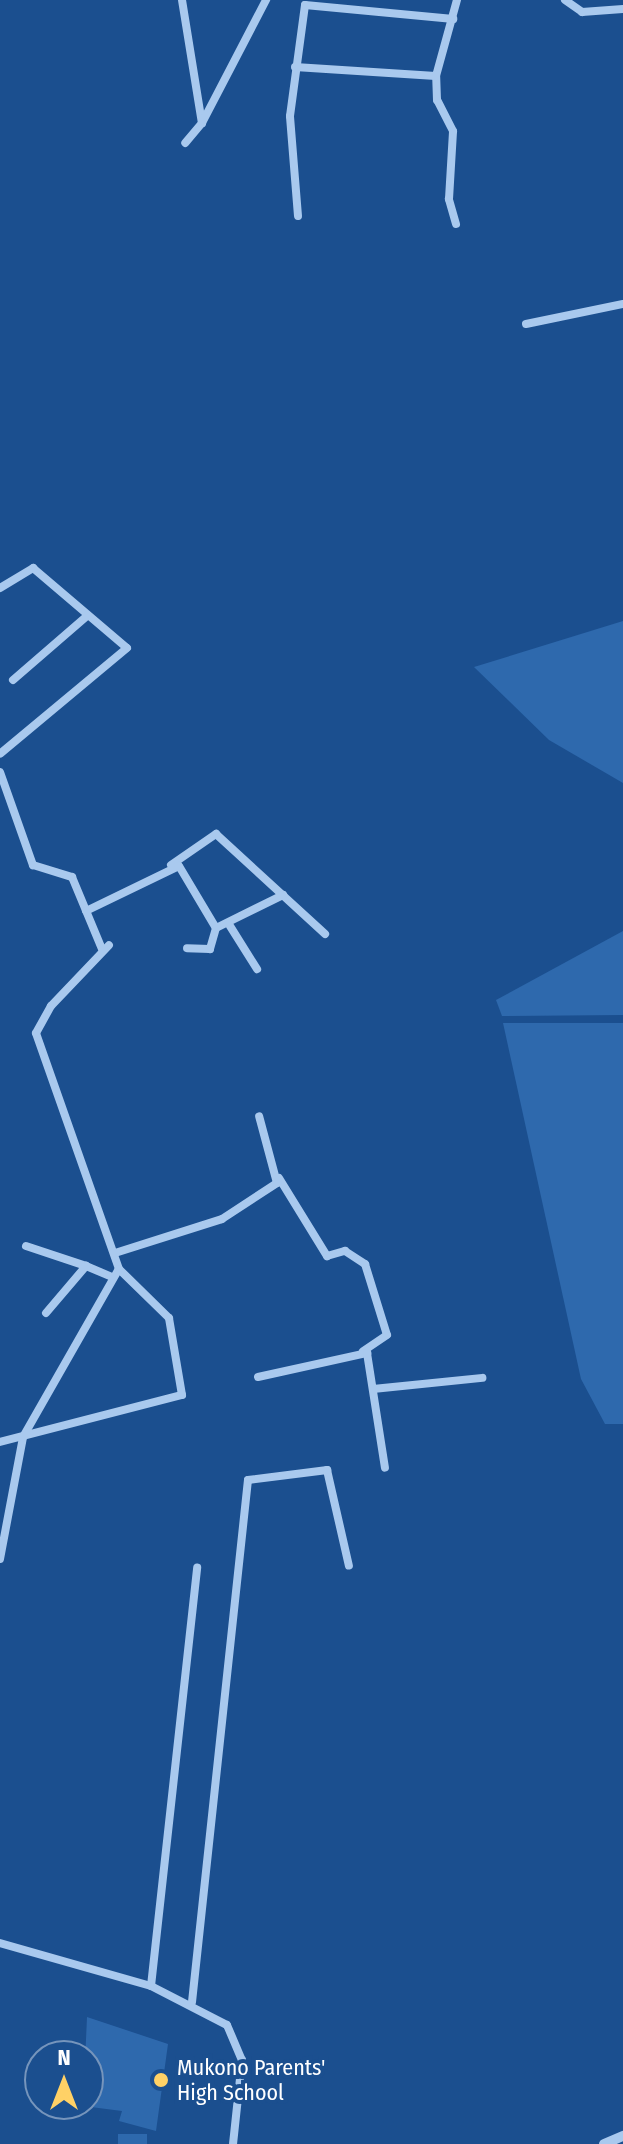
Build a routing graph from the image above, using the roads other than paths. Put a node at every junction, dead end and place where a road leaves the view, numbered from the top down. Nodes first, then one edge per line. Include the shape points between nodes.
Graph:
1 (182, 0) edge
2 (266, 0) edge
3 (457, 0) edge
4 (565, 0) edge
5 (623, 9) edge
6 (453, 19) junction
7 (295, 67) junction
8 (436, 76) junction
9 (202, 123) junction
10 (185, 143) dead end
11 (298, 216) dead end
12 (456, 224) dead end
13 (623, 304) edge
14 (526, 324) dead end
15 (0, 588) edge
16 (88, 615) junction
17 (13, 680) dead end
18 (0, 754) edge
19 (0, 772) edge
20 (171, 865) junction
21 (283, 895) junction
22 (86, 911) junction
23 (230, 926) junction
24 (216, 928) junction
25 (325, 934) dead end
26 (187, 948) dead end
27 (257, 969) dead end
28 (259, 1116) dead end
29 (279, 1178) junction
30 (26, 1246) dead end
31 (115, 1253) junction
32 (86, 1266) junction
33 (119, 1269) junction
34 (112, 1277) junction
35 (46, 1313) dead end
36 (363, 1351) junction
37 (258, 1377) dead end
38 (482, 1378) dead end
39 (373, 1389) junction
40 (23, 1437) junction
41 (0, 1442) edge
42 (385, 1468) dead end
43 (0, 1559) edge
44 (349, 1566) dead end
45 (197, 1568) dead end
46 (0, 1943) edge
47 (151, 1986) junction
48 (192, 2002) junction
49 (623, 2136) edge
50 (233, 2144) edge
51 (604, 2144) edge

1 - 9 street
2 - 9 street
3 - 6 street
4 - 5 street via 582,12
6 - 7 street via 312,0 302,11
6 - 8 street
7 - 8 street
7 - 11 street via 290,116
8 - 12 street via 437,100 453,131 449,199
9 - 10 street
13 - 14 street
15 - 16 street via 33,568
16 - 17 street
16 - 18 street via 127,648
19 - 22 street via 33,865 72,877
20 - 21 street via 216,834
20 - 22 street
20 - 24 street via 188,877
21 - 23 street
21 - 25 street
22 - 31 street via 105,947 36,1033
23 - 24 street
23 - 27 street
24 - 26 street via 210,949
28 - 29 street
29 - 31 street via 222,1219
29 - 36 street via 327,1256 345,1251 365,1264 387,1335
30 - 32 street
31 - 33 street
32 - 34 street
32 - 35 street
33 - 34 street
33 - 40 street via 169,1318 182,1395
34 - 40 street
36 - 37 street
36 - 39 street
38 - 39 street
39 - 42 street
40 - 41 street
40 - 43 street
44 - 48 street via 327,1470 248,1480
45 - 47 street
46 - 47 street
47 - 48 street
48 - 50 street via 227,2025 238,2044
49 - 51 street

